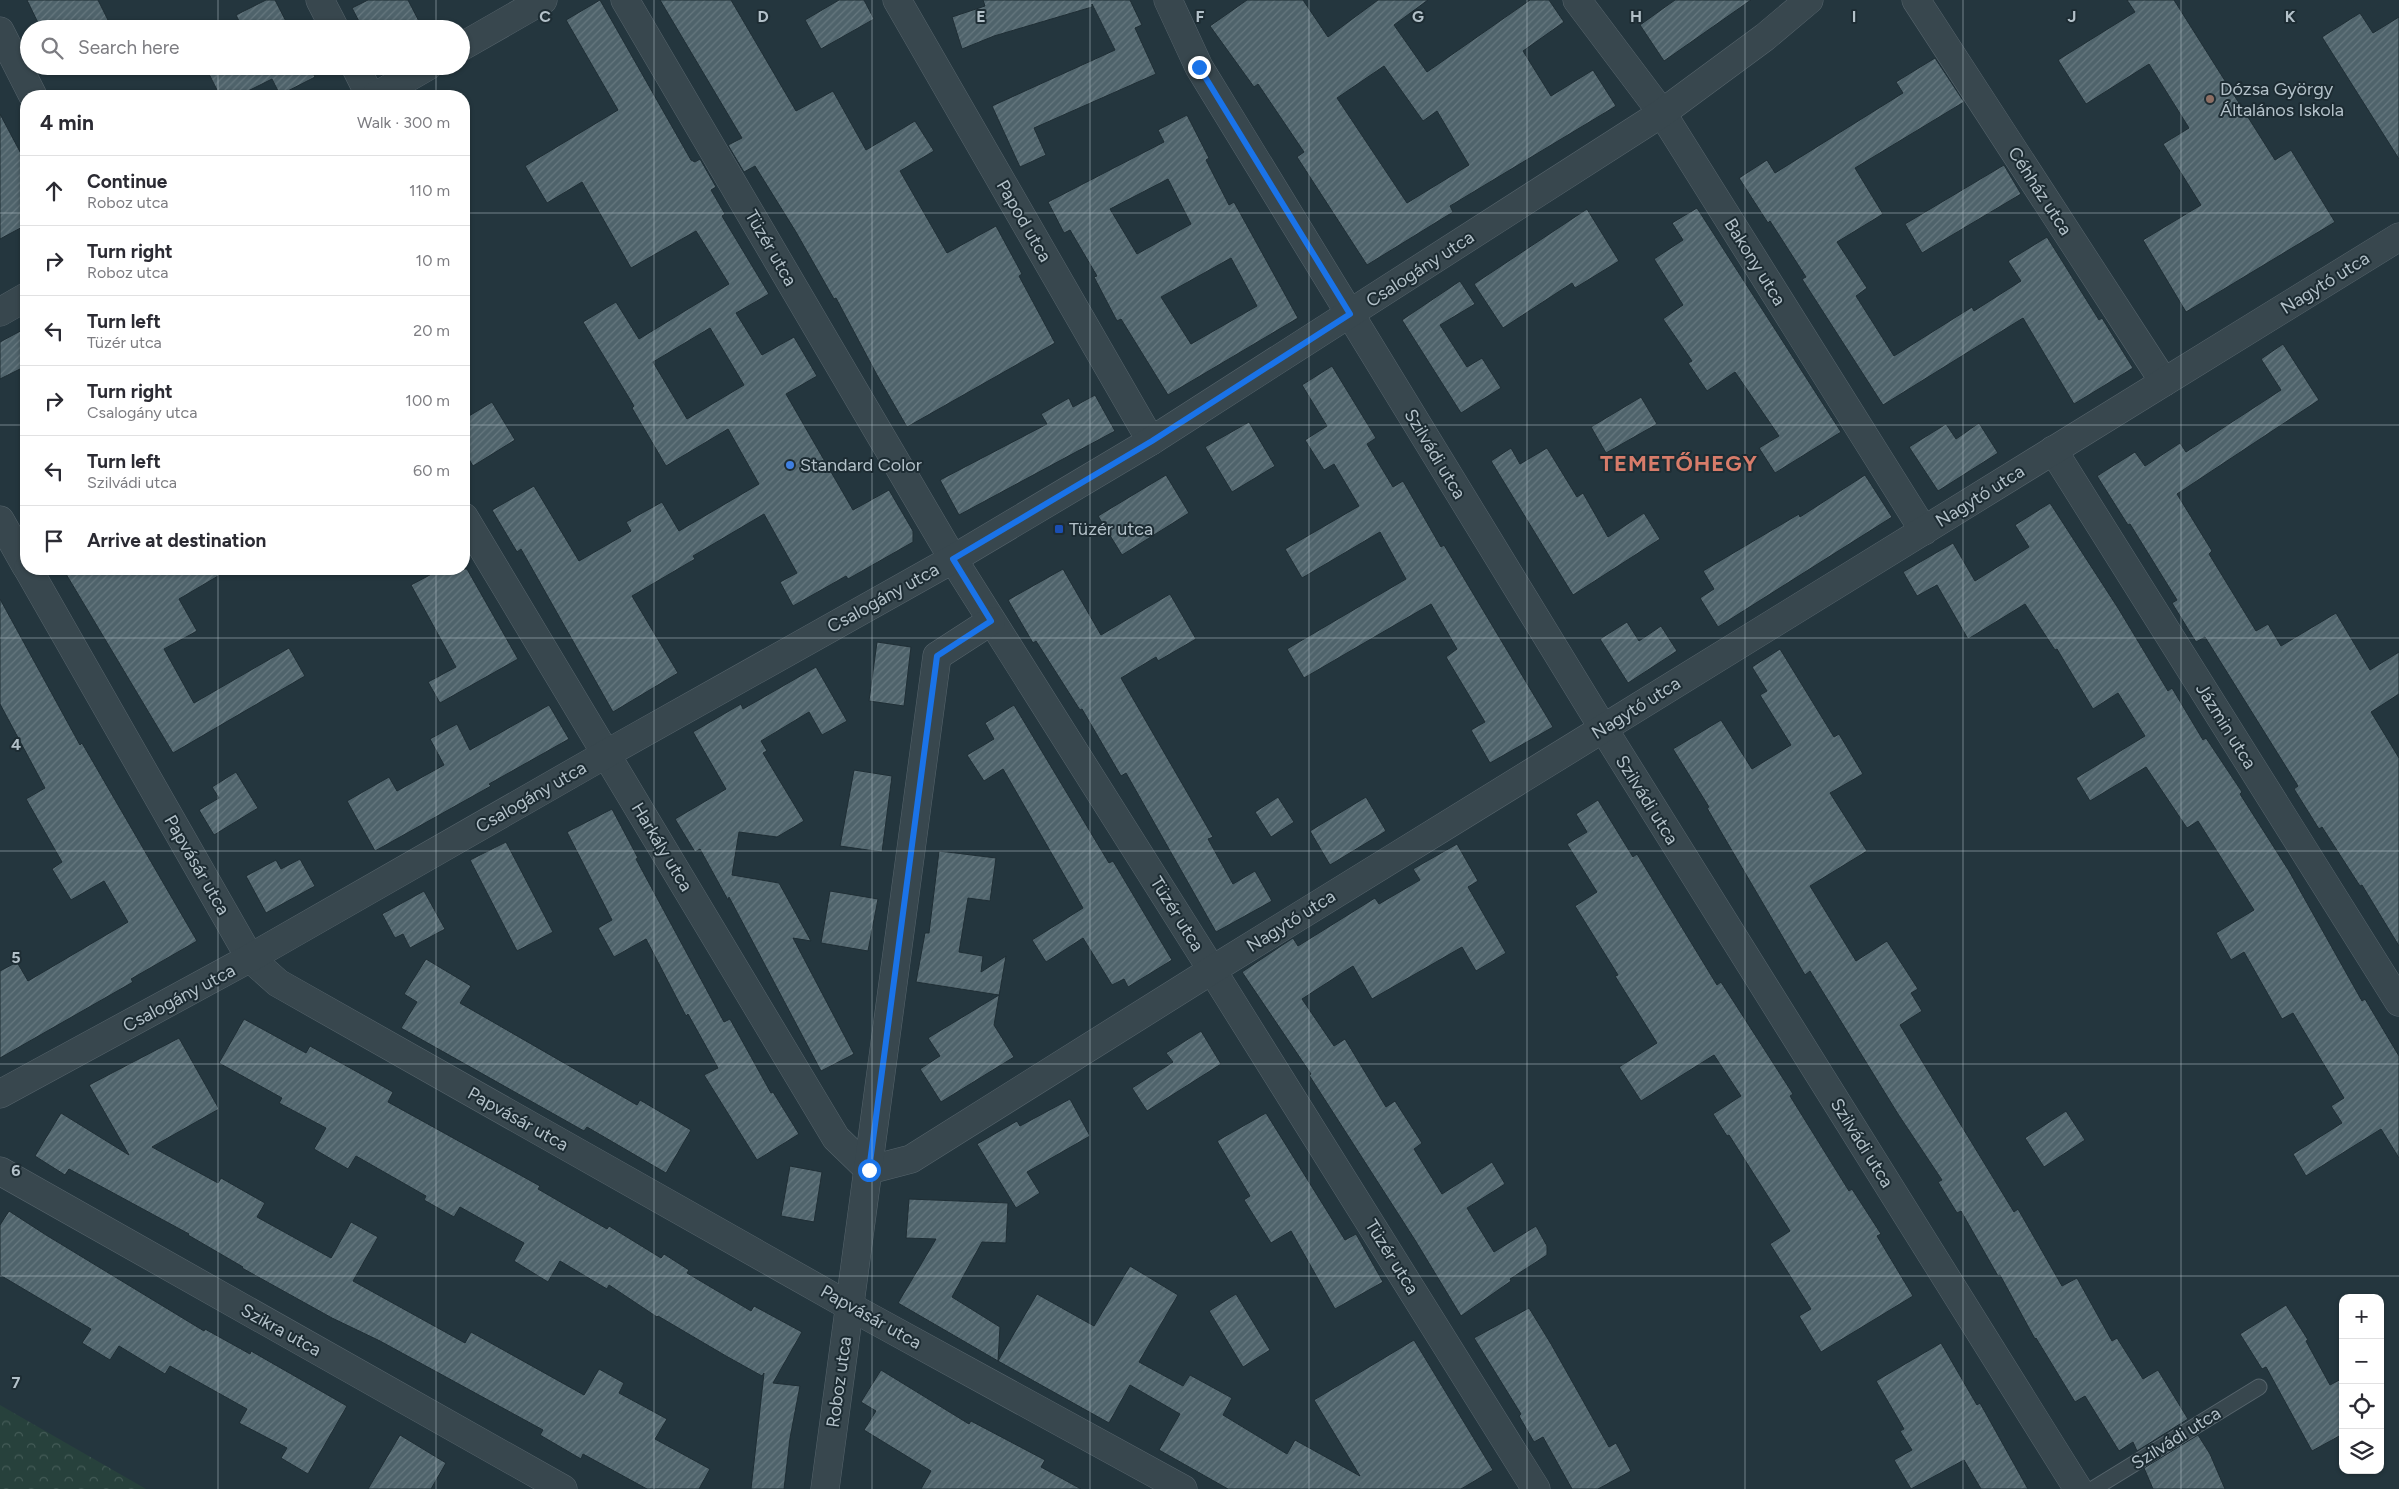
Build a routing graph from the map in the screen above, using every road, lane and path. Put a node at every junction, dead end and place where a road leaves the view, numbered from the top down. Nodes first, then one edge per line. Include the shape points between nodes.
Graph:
1 (320, 0) edge
2 (544, 0) edge
3 (625, 0) edge
4 (897, 0) edge
5 (1168, 0) edge
6 (1577, 0) edge
7 (1809, 0) edge
8 (1916, 0) edge
9 (330, 20) edge
10 (0, 31) edge
11 (470, 42) edge
12 (20, 70) edge
13 (22, 75) edge
14 (360, 75) edge
15 (412, 75) edge
16 (30, 90) edge
17 (367, 90) edge
18 (386, 90) edge
19 (1662, 113) junction
20 (2399, 237) edge
21 (20, 300) edge
22 (0, 312) edge
23 (1350, 314) junction
24 (2164, 382) junction
25 (1152, 441) junction
26 (2053, 450) junction
27 (0, 520) edge
28 (470, 527) edge
29 (1924, 531) junction
30 (20, 556) edge
31 (953, 559) junction
32 (31, 575) edge
33 (991, 621) junction
34 (1603, 728) junction
35 (606, 754) junction
36 (250, 958) junction
37 (1212, 970) junction
38 (2399, 1002) edge
39 (0, 1094) edge
40 (869, 1170) junction
41 (0, 1171) edge
42 (849, 1306) junction
43 (2259, 1387) dead end
44 (563, 1489) edge
45 (825, 1489) edge
46 (1183, 1489) edge
47 (1536, 1489) edge
48 (2078, 1489) edge
49 (2093, 1489) edge

1 - 9 street
2 - 11 street
3 - 31 street, Tüzér utca
4 - 25 street, Papod utca
5 - 23 street, Szilvádi utca via 1199,67
6 - 19 street, Bakony utca
7 - 19 street, Csalogány utca via 1765,37
8 - 24 street, Céhház utca
10 - 12 street
13 - 16 street
14 - 17 street
15 - 18 street
19 - 23 street, Csalogány utca
19 - 29 street, Bakony utca
20 - 24 street, Nagytó utca
21 - 22 street
23 - 25 street, Csalogány utca
23 - 34 street, Szilvádi utca
24 - 26 street, Nagytó utca
25 - 31 street, Csalogány utca
26 - 29 street, Nagytó utca
26 - 38 street, Jázmin utca
27 - 30 street, Papvásár utca
28 - 35 street, Harkály utca
29 - 34 street, Nagytó utca
31 - 33 street, Tüzér utca
31 - 35 street, Csalogány utca
32 - 36 street, Papvásár utca
33 - 37 street, Tüzér utca
33 - 40 street, Roboz utca via 937,656
34 - 37 street, Nagytó utca
34 - 48 street, Szilvádi utca
35 - 36 street, Csalogány utca
35 - 40 street, Harkály utca via 836,1138
36 - 39 street, Csalogány utca
36 - 42 street, Papvásár utca via 278,983
37 - 40 street, Nagytó utca via 911,1159
37 - 47 street, Tüzér utca
40 - 42 street, Roboz utca
41 - 44 street, Szikra utca
42 - 45 street, Roboz utca
42 - 46 street, Papvásár utca
43 - 49 lane, Szilvádi utca

